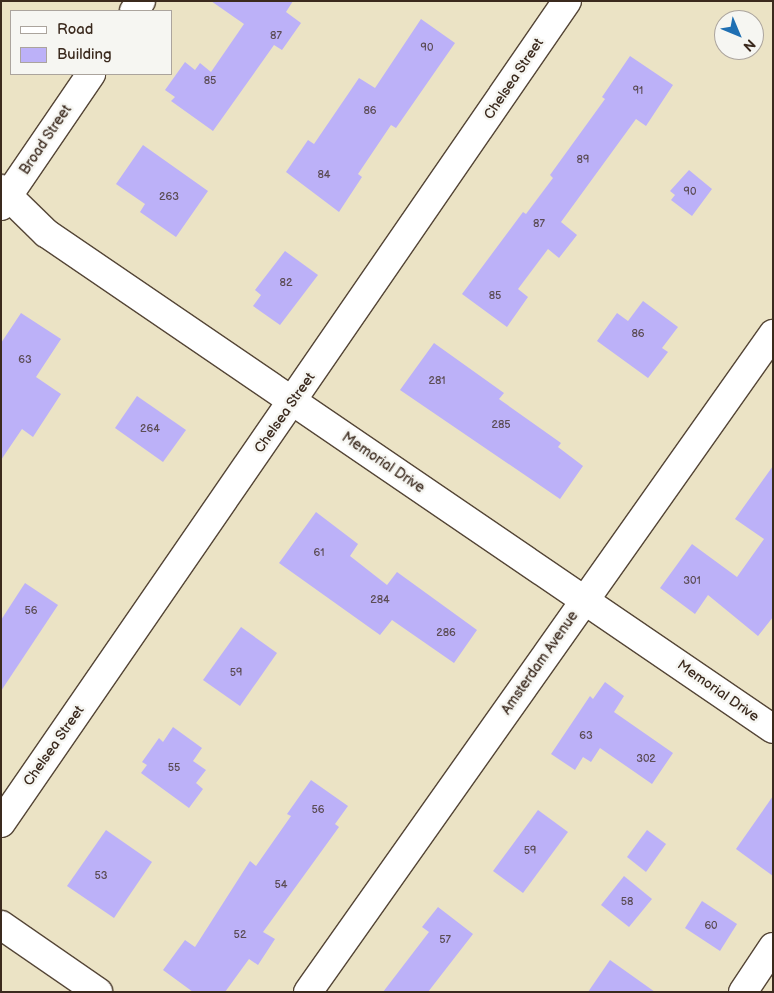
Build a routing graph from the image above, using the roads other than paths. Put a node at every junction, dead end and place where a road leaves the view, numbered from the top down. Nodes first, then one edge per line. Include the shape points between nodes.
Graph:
1 (566, 1) edge
2 (91, 75) edge
3 (3, 197) edge
4 (773, 334) edge
5 (292, 402) junction
6 (585, 599) junction
7 (773, 729) edge
8 (1, 823) edge
9 (1, 925) edge
10 (773, 947) edge
11 (98, 992) edge
12 (308, 992) edge
13 (742, 992) edge

1 - 5 street, Chelsea Street
2 - 3 street, Broad Street
3 - 5 street, Memorial Drive via 46,233
4 - 6 street, Amsterdam Avenue
5 - 6 street, Memorial Drive
5 - 8 street, Chelsea Street
6 - 7 street, Memorial Drive
6 - 12 street, Amsterdam Avenue
9 - 11 street
10 - 13 street

